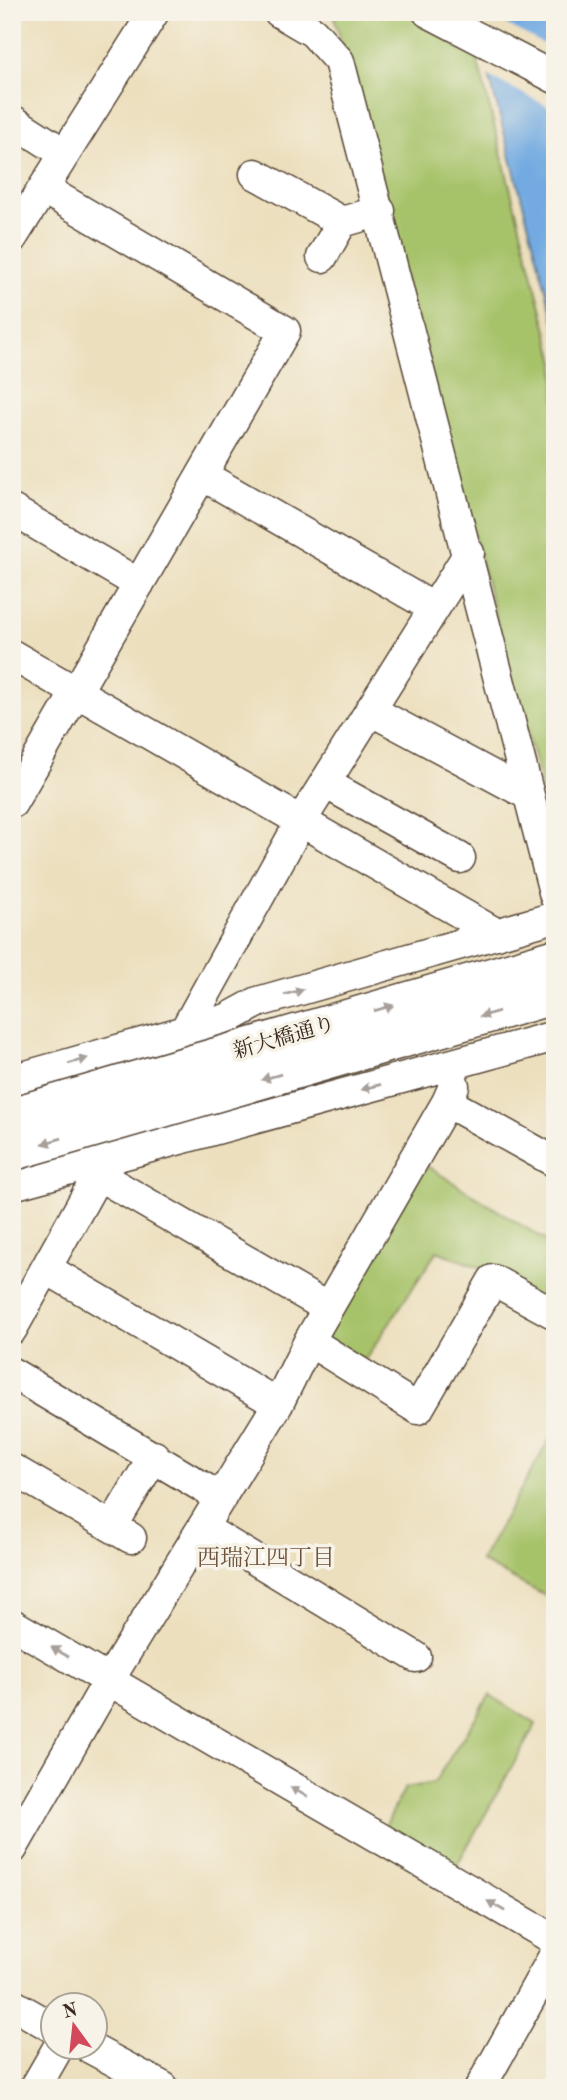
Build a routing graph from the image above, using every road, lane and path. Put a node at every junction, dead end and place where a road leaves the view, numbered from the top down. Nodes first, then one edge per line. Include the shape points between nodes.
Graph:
1 (154, 12) edge
2 (279, 12) edge
3 (428, 12) edge
4 (555, 78) edge
5 (12, 120) edge
6 (65, 154) junction
7 (255, 174) dead end
8 (44, 189) junction
9 (380, 211) junction
10 (341, 222) junction
11 (12, 238) edge
12 (322, 257) dead end
13 (202, 475) junction
14 (12, 510) edge
15 (468, 553) junction
16 (139, 584) junction
17 (432, 607) junction
18 (12, 655) edge
19 (76, 692) junction
20 (370, 710) junction
21 (20, 770) edge
22 (326, 783) junction
23 (527, 794) junction
24 (12, 803) edge
25 (301, 821) junction
26 (460, 858) dead end
27 (555, 896) edge
28 (555, 917) edge
29 (497, 934) junction
30 (555, 958) edge
31 (555, 995) edge
32 (184, 1031) junction
33 (555, 1036) edge
34 (449, 1066) junction
35 (12, 1080) edge
36 (447, 1102) junction
37 (12, 1116) edge
38 (12, 1152) edge
39 (555, 1162) edge
40 (107, 1165) junction
41 (12, 1185) edge
42 (47, 1269) junction
43 (328, 1308) junction
44 (555, 1314) edge
45 (12, 1329) edge
46 (309, 1341) junction
47 (12, 1373) edge
48 (278, 1404) junction
49 (154, 1456) junction
50 (12, 1469) edge
51 (221, 1498) junction
52 (203, 1528) junction
53 (12, 1624) edge
54 (416, 1657) dead end
55 (109, 1680) junction
56 (12, 1849) edge
57 (555, 1940) edge
58 (555, 1954) edge
59 (12, 2004) edge
60 (38, 2019) edge
61 (108, 2058) edge
62 (50, 2062) edge
63 (163, 2087) edge
64 (35, 2088) edge
65 (480, 2088) edge

1 - 6 street
2 - 9 street via 313,32 340,61
3 - 4 street
5 - 6 street
6 - 8 street
7 - 10 street
8 - 11 street
8 - 13 street via 285,331
9 - 10 street
9 - 15 street
10 - 12 street
13 - 16 street
13 - 17 street
14 - 16 street
15 - 17 street
15 - 23 street
16 - 19 street
17 - 20 street
18 - 19 street
19 - 21 street
19 - 25 street
20 - 22 street
20 - 23 street
21 - 24 street
22 - 25 street
22 - 26 street
23 - 27 street
25 - 29 street
25 - 32 street
28 - 29 street
32 -> 29 street via 227,1019 258,1002
37 -> 30 main road, 新大橋通り, bridge
31 -> 38 main road, 新大橋通り, bridge
35 -> 32 street
32 - 40 street
33 - 34 street
34 - 36 street via 454,1086
34 -> 40 street
36 - 39 street
36 - 43 street
40 - 41 street
40 - 42 street
40 - 43 street
42 - 45 street
42 - 48 street
43 - 46 street
44 - 46 street via 493,1280 418,1409
46 - 48 street
47 - 49 street
48 - 51 street
49 - 50 street via 122,1533
49 - 51 street
51 - 52 street
52 - 54 street
52 - 55 street
55 -> 53 street
55 - 56 street
57 -> 55 street
58 - 65 street
59 - 60 street
61 - 63 street
62 - 64 street

